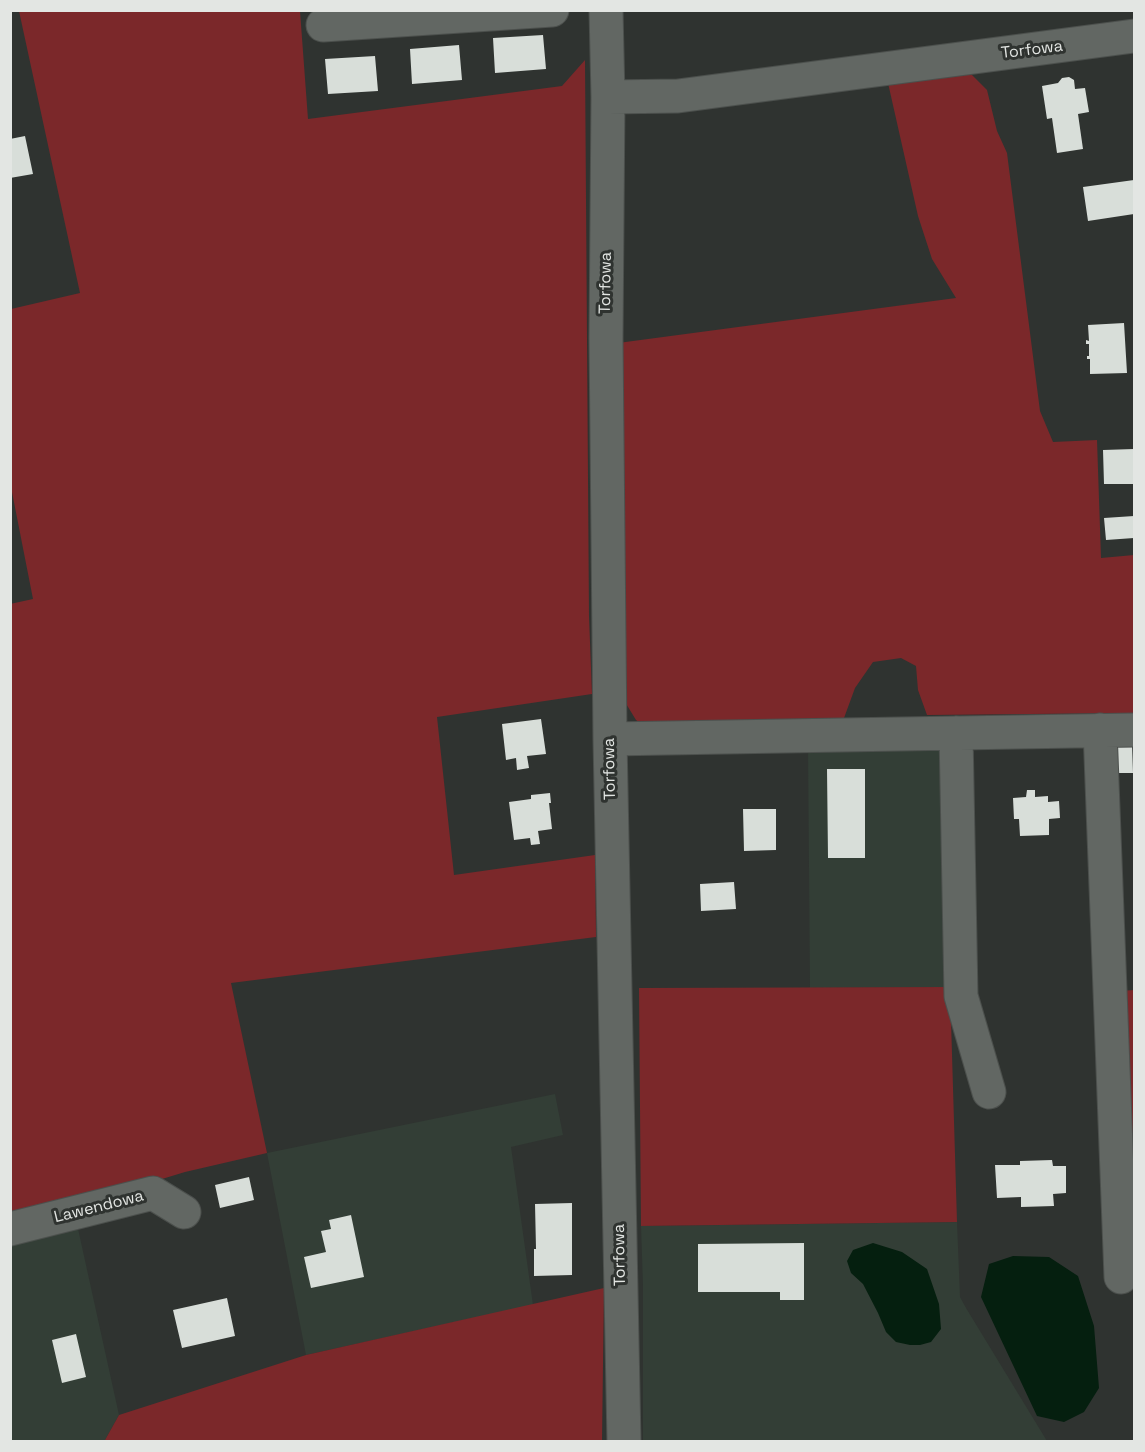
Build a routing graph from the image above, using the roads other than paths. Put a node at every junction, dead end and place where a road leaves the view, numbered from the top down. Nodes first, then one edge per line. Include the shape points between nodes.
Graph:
1 (552, 10) edge
2 (606, 10) edge
3 (323, 25) dead end
4 (1134, 36) edge
5 (608, 97) junction
6 (1100, 730) junction
7 (1134, 730) edge
8 (956, 733) junction
9 (610, 739) junction
10 (989, 1092) dead end
11 (183, 1212) dead end
12 (10, 1229) edge
13 (1121, 1277) dead end
14 (624, 1442) edge

1 - 3 street
2 - 5 street, Torfowa
4 - 5 street, Torfowa via 678,96
5 - 9 street, Torfowa
6 - 7 street
6 - 8 street
6 - 13 street
8 - 9 street
8 - 10 street via 961,996
9 - 14 street, Torfowa
11 - 12 street, Lawendowa via 153,1193

